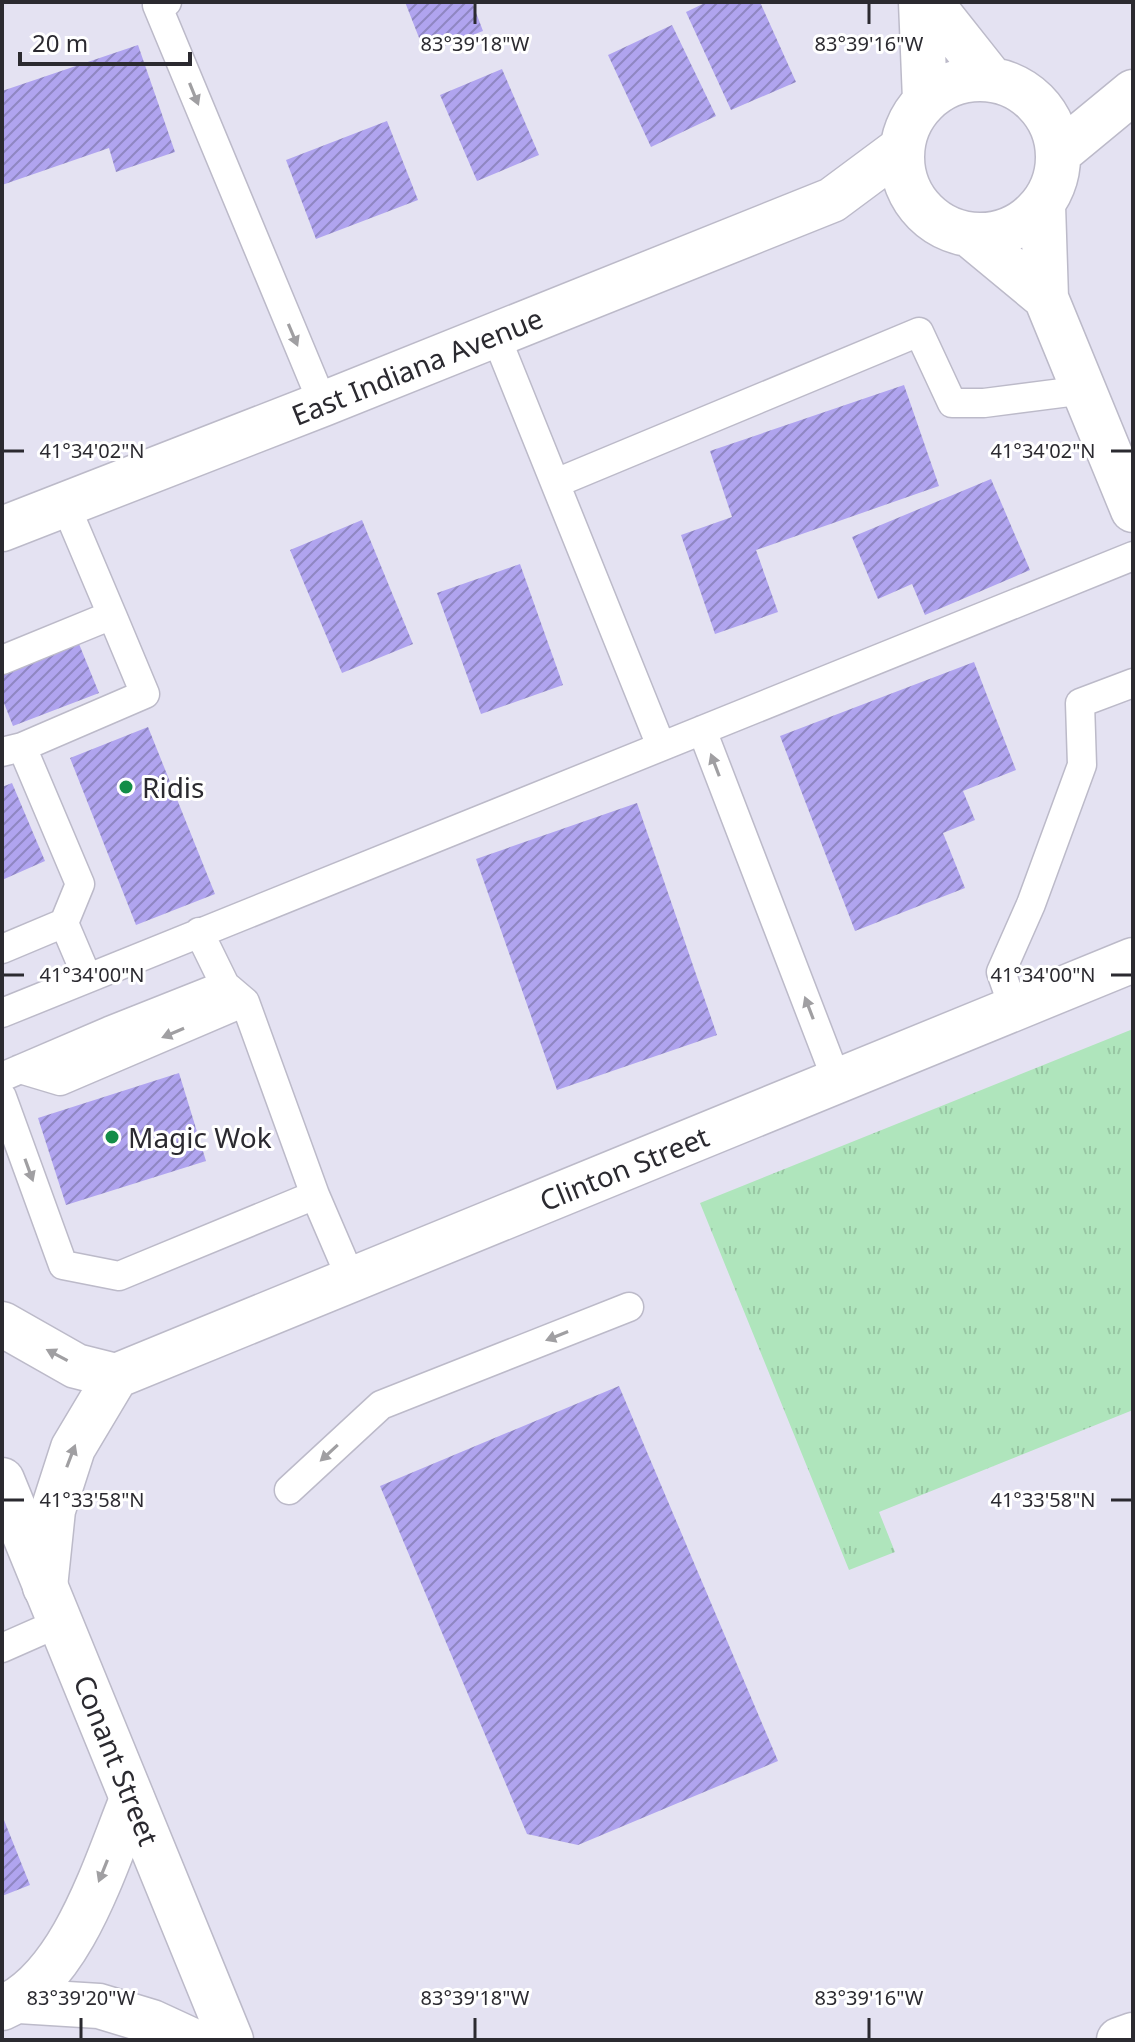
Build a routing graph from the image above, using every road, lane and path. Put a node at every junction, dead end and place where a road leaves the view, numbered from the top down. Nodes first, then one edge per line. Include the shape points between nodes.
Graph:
1 (167, 2) edge
2 (921, 2) edge
3 (930, 2) edge
4 (991, 79) junction
5 (1133, 90) edge
6 (925, 100) junction
7 (1038, 104) junction
8 (902, 148) junction
9 (1059, 153) junction
10 (832, 200) junction
11 (1043, 205) junction
12 (922, 211) junction
13 (970, 235) junction
14 (1046, 298) junction
15 (495, 334) junction
16 (1085, 390) junction
17 (323, 404) junction
18 (556, 483) junction
19 (65, 504) junction
20 (1133, 510) edge
21 (2, 529) edge
22 (1133, 556) edge
23 (112, 615) junction
24 (2, 660) edge
25 (1133, 683) edge
26 (702, 730) junction
27 (661, 746) junction
28 (12, 749) edge
29 (64, 923) junction
30 (199, 932) junction
31 (4, 943) edge
32 (1133, 960) edge
33 (87, 977) junction
34 (235, 994) junction
35 (1014, 1009) junction
36 (2, 1013) edge
37 (11, 1073) edge
38 (837, 1081) junction
39 (2, 1097) edge
40 (315, 1195) junction
41 (352, 1281) junction
42 (629, 1307) dead end
43 (2, 1324) edge
44 (116, 1376) junction
45 (2, 1480) edge
46 (289, 1490) dead end
47 (53, 1604) junction
48 (2, 1648) edge
49 (132, 1799) junction
50 (10, 2004) edge
51 (1133, 2035) edge
52 (191, 2040) edge
53 (231, 2040) edge
54 (1119, 2040) edge

1 -> 17 lane via 157,5
2 - 6 main road
3 - 4 main road
4 - 6 main road via 944,86
4 - 7 main road via 1016,87
5 - 7 main road
5 - 9 main road
6 - 8 main road via 911,119
7 - 9 main road via 1053,127
8 - 10 main road, East Indiana Avenue
8 - 12 main road via 907,187
9 - 11 main road via 1055,181
10 - 12 main road, East Indiana Avenue
10 - 15 main road, East Indiana Avenue
11 - 13 main road via 1023,223 997,233
11 - 14 main road
12 - 13 main road via 944,227
13 - 14 main road
14 - 16 main road
15 - 17 main road, East Indiana Avenue
15 - 18 lane
16 - 18 lane via 952,403 919,332
16 - 20 main road
17 - 19 main road, East Indiana Avenue
18 - 27 lane
19 - 21 main road, East Indiana Avenue
19 - 23 lane
22 - 26 lane
23 - 24 lane
23 - 28 lane via 145,694
25 - 35 lane via 1080,703 1082,765 1001,972
26 - 27 lane
38 -> 26 lane
27 - 30 lane
28 - 29 lane via 80,884
29 - 31 lane
29 - 33 lane
30 - 33 lane
30 - 34 lane
32 - 35 main road, Clinton Street
33 - 36 lane
34 - 37 lane via 60,1081
34 - 40 lane
35 - 38 main road, Clinton Street
38 - 41 main road, Clinton Street
39 -> 40 lane via 63,1265 119,1276
40 - 41 lane
41 - 44 main road, Clinton Street
42 -> 46 lane via 381,1405
44 -> 43 main road via 76,1366
47 -> 44 main road via 53,1510 73,1448
45 - 47 main road, Conant Street
47 - 48 lane
47 - 49 main road, Conant Street
49 -> 50 main road via 72,1939
49 - 53 main road, Conant Street
50 - 52 main road via 99,2006
51 - 54 main road

